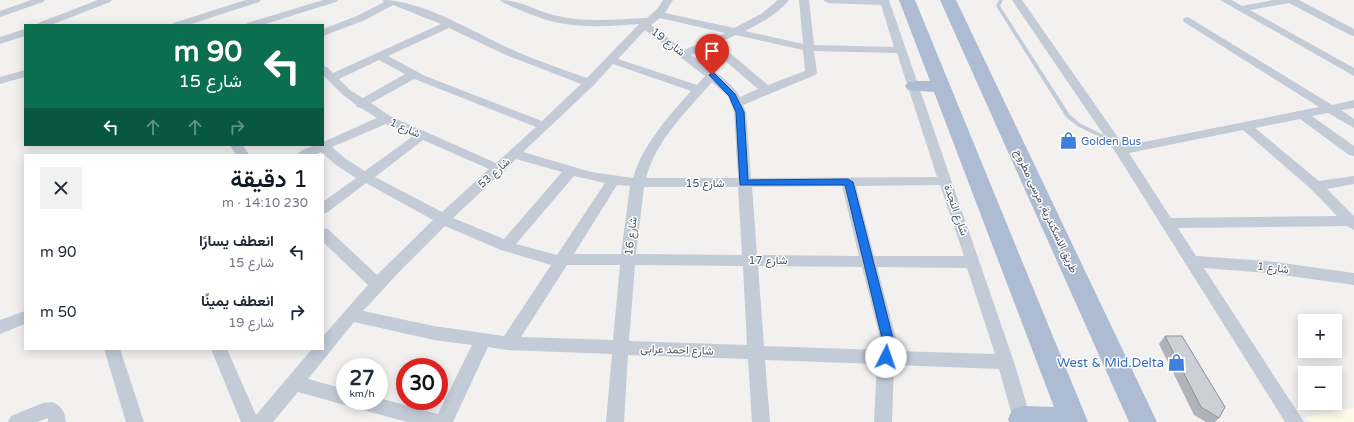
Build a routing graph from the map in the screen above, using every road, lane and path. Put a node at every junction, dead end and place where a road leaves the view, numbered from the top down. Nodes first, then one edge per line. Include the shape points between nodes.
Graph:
1 (40, 0) edge
2 (107, 0) edge
3 (256, 0) edge
4 (333, 0) edge
5 (505, 0) edge
6 (668, 0) edge
7 (784, 0) edge
8 (804, 0) edge
9 (828, 0) edge
10 (907, 0) edge
11 (948, 0) edge
12 (1001, 0) edge
13 (1017, 0) edge
14 (1226, 0) edge
15 (1288, 0) edge
16 (1292, 0) edge
17 (390, 1) edge
18 (884, 1) edge
19 (409, 3) edge
20 (1241, 9) junction
21 (0, 14) edge
22 (650, 20) junction
23 (1188, 20) dead end
24 (45, 24) edge
25 (180, 24) edge
26 (254, 24) edge
27 (449, 24) junction
28 (24, 32) edge
29 (734, 32) junction
30 (324, 33) edge
31 (1354, 33) edge
32 (0, 41) edge
33 (711, 43) junction
34 (810, 48) junction
35 (902, 50) junction
36 (684, 54) junction
37 (379, 56) junction
38 (612, 60) junction
39 (24, 73) edge
40 (327, 73) edge
41 (1354, 73) edge
42 (414, 74) junction
43 (712, 75) junction
44 (0, 81) edge
45 (590, 83) junction
46 (914, 86) junction
47 (941, 86) junction
48 (699, 90) junction
49 (766, 90) junction
50 (737, 103) junction
51 (361, 104) junction
52 (1354, 104) edge
53 (1331, 109) junction
54 (1303, 115) junction
55 (386, 119) junction
56 (1354, 124) edge
57 (544, 126) junction
58 (1247, 127) junction
59 (422, 135) junction
60 (324, 145) edge
61 (322, 146) edge
62 (1119, 147) junction
63 (1354, 152) edge
64 (305, 154) edge
65 (515, 154) junction
66 (499, 169) junction
67 (571, 171) junction
68 (365, 177) junction
69 (1354, 180) edge
70 (613, 181) junction
71 (946, 181) junction
72 (744, 182) junction
73 (848, 182) junction
74 (637, 183) junction
75 (1316, 186) junction
76 (324, 208) edge
77 (443, 219) junction
78 (1167, 222) junction
79 (1353, 223) edge
80 (324, 234) edge
81 (506, 246) junction
82 (561, 260) junction
83 (628, 260) junction
84 (750, 260) junction
85 (868, 261) junction
86 (1192, 261) junction
87 (973, 262) junction
88 (1354, 279) edge
89 (377, 284) junction
90 (350, 315) junction
91 (24, 317) edge
92 (0, 327) edge
93 (483, 340) junction
94 (508, 343) junction
95 (324, 346) edge
96 (621, 348) junction
97 (112, 350) edge
98 (220, 350) edge
99 (320, 350) edge
100 (756, 352) junction
101 (886, 357) junction
102 (1006, 362) junction
103 (294, 383) junction
104 (336, 395) edge
105 (388, 409) edge
106 (1023, 420) edge
107 (17, 422) edge
108 (58, 422) edge
109 (135, 422) edge
110 (250, 422) edge
111 (262, 422) edge
112 (437, 422) edge
113 (444, 422) edge
114 (615, 422) edge
115 (761, 422) edge
116 (883, 422) edge
117 (1074, 422) edge
118 (1143, 422) edge
119 (1295, 422) edge

1 - 21 street
2 - 24 street
3 - 25 street
4 - 26 street
5 - 22 street via 566,21
6 - 22 street, شارع 53 via 663,9
7 - 29 street via 770,12
8 - 34 street
9 - 18 street
10 - 47 main road
11 - 118 main road, طريق الاسكندرية, مرسى مطروح
12 - 62 lane via 998,6 1068,116
13 - 62 street
14 - 20 street
15 - 20 street
16 - 31 street
17 - 19 street
17 - 30 street via 361,18
18 - 35 street, شارع النجدة
19 - 27 street
20 - 41 street
22 - 29 street
22 - 36 street, شارع 19
22 - 38 street, شارع 53
23 - 53 street
27 - 37 street
27 - 45 street via 510,53
28 - 32 street
29 - 33 street
29 - 34 street
33 - 36 street
33 - 49 street
34 - 35 street
34 - 49 street via 811,73
35 - 46 street, شارع النجدة
36 - 43 street, شارع 19
37 - 40 street
37 - 42 street
38 - 45 street, شارع 53
38 - 48 street
39 - 44 street
40 - 51 street, شارع 1
42 - 51 street
42 - 57 street
43 - 48 street, شارع 16
43 - 50 street, شارع 19
45 - 57 street, شارع 53
46 - 47 main road
46 - 71 street, شارع النجدة
47 - 117 main road
48 - 74 street, شارع 16 via 668,124 650,152
49 - 50 street
50 - 72 street, شارع 19 via 740,112
51 - 55 street, شارع 1
52 - 53 street
53 - 54 street
53 - 56 street
54 - 58 street
54 - 63 street
55 - 59 street, شارع 1
55 - 60 street
57 - 65 street, شارع 53
58 - 62 street
58 - 75 street
59 - 66 street, شارع 1
59 - 68 street
61 - 64 street
61 - 68 street, شارع 17
62 - 78 street
65 - 66 street, شارع 53
65 - 67 street, شارع 15
66 - 77 street, شارع 53
67 - 70 street, شارع 15
67 - 81 street
68 - 76 street
68 - 77 street, شارع 17
69 - 75 street
70 - 74 street, شارع 15
70 - 82 street
71 - 73 street, شارع 15
71 - 87 street, شارع النجدة
72 - 73 street, شارع 15
72 - 74 street, شارع 15
72 - 84 street, شارع 19
73 - 85 street
74 - 83 street, شارع 16
75 - 79 street
77 - 81 street, شارع 17
77 - 89 street, شارع 53
78 - 79 street
78 - 86 street
80 - 89 street
81 - 82 street, شارع 17
82 - 83 street, شارع 17
82 - 94 street
83 - 84 street, شارع 17
83 - 96 street, شارع 16
84 - 85 street, شارع 17
84 - 100 street, شارع 19
85 - 87 street, شارع 17
85 - 101 street via 888,338
86 - 88 street, شارع 1 via 1268,267
86 - 119 street
87 - 102 street, شارع النجدة
89 - 90 street, شارع 53
90 - 93 street, شارع احمد عرابى via 434,333
90 - 95 street, شارع 53
91 - 92 street
93 - 94 street, شارع احمد عرابى
93 - 113 street
94 - 96 street, شارع احمد عرابى
96 - 100 street, شارع احمد عرابى
96 - 114 street, شارع 16
97 - 109 street
98 - 110 street
99 - 103 street, شارع 53
100 - 101 street, شارع احمد عرابى
100 - 115 street, شارع 19
101 - 102 street, شارع احمد عرابى
101 - 116 street
102 - 106 street, شارع النجدة
103 - 104 street
103 - 111 street, شارع 53
105 - 112 street
106 - 117 main road
107 - 108 street via 52,410

